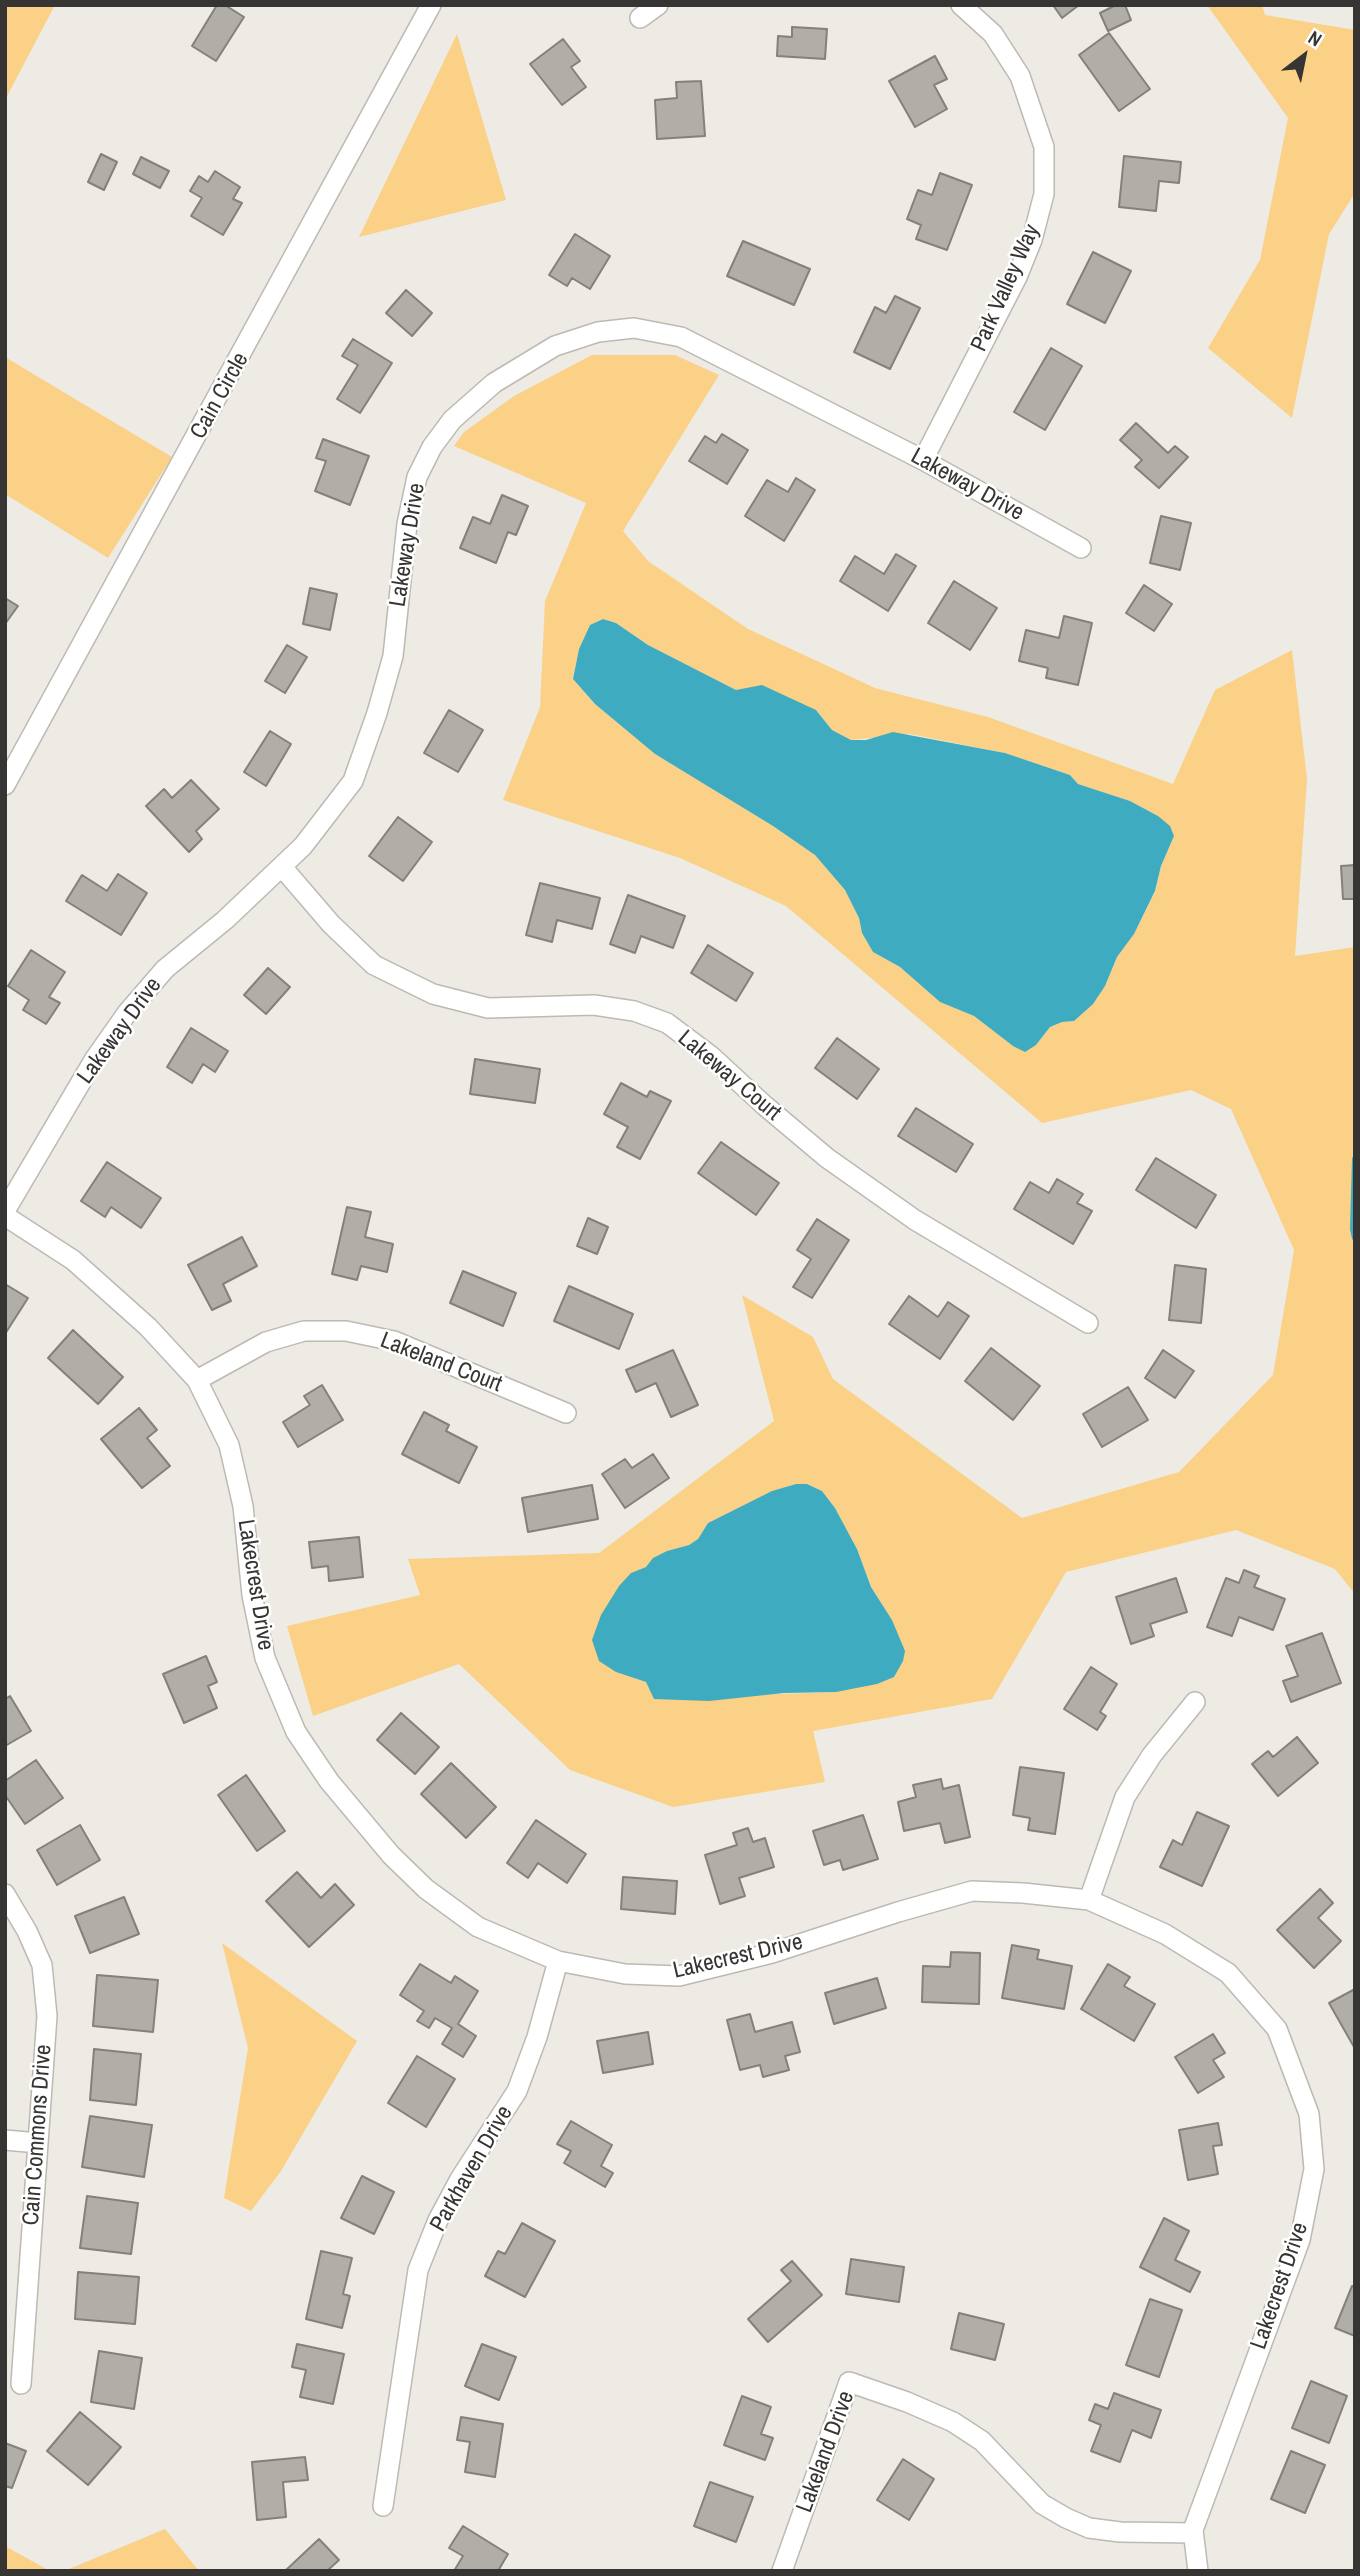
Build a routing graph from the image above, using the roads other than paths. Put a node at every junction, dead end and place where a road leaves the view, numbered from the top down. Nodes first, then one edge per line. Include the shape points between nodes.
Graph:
1 (431, 5) edge
2 (658, 5) edge
3 (961, 5) edge
4 (640, 18) dead end
5 (923, 460) junction
6 (1081, 548) dead end
7 (5, 785) edge
8 (282, 867) junction
9 (5, 1214) edge
10 (1088, 1323) dead end
11 (197, 1380) junction
12 (566, 1413) dead end
13 (1195, 1702) dead end
14 (5, 1894) edge
15 (1089, 1900) junction
16 (558, 1961) junction
17 (5, 2140) edge
18 (37, 2143) junction
19 (21, 2384) dead end
20 (383, 2506) dead end
21 (1193, 2533) junction
22 (782, 2571) edge
23 (1198, 2571) edge

1 - 7 street, Cain Circle
2 - 4 street
3 - 5 street, Park Valley Way via 993,34 1020,76 1044,147 1045,194 1017,277
5 - 6 street, Lakeway Drive
5 - 8 street, Lakeway Drive via 681,337 634,328 598,332 555,346 494,383 452,419 417,477 407,524 393,656 377,713 353,781
8 - 9 street, Lakeway Drive via 165,969 127,1013 94,1060
8 - 10 street, Lakeway Court via 374,965 433,994 488,1008 594,1005 634,1011 667,1023 838,1166 915,1220
9 - 11 street, Lakecrest Drive via 72,1260 148,1327
11 - 12 street, Lakeland Court via 266,1342 304,1331 346,1331 394,1341
11 - 16 street, Lakecrest Drive via 229,1445 243,1506 252,1595 265,1658 296,1732 329,1781 426,1889 478,1927
13 - 15 street via 1125,1797
14 - 18 street, Cain Commons Drive via 42,1965 47,2016
15 - 16 street, Lakecrest Drive via 972,1891 772,1953 678,1976 625,1974
15 - 21 street, Lakecrest Drive via 1165,1934 1228,1973 1277,2029 1309,2114 1314,2169 1300,2240
16 - 20 street, Parkhaven Drive via 517,2091 460,2179 418,2270
17 - 18 street
18 - 19 street, Cain Commons Drive
21 - 22 street, Lakeland Drive via 1120,2532 1089,2528 1066,2518 1042,2504 982,2441 953,2422 849,2382
21 - 23 street, Lakecrest Drive

